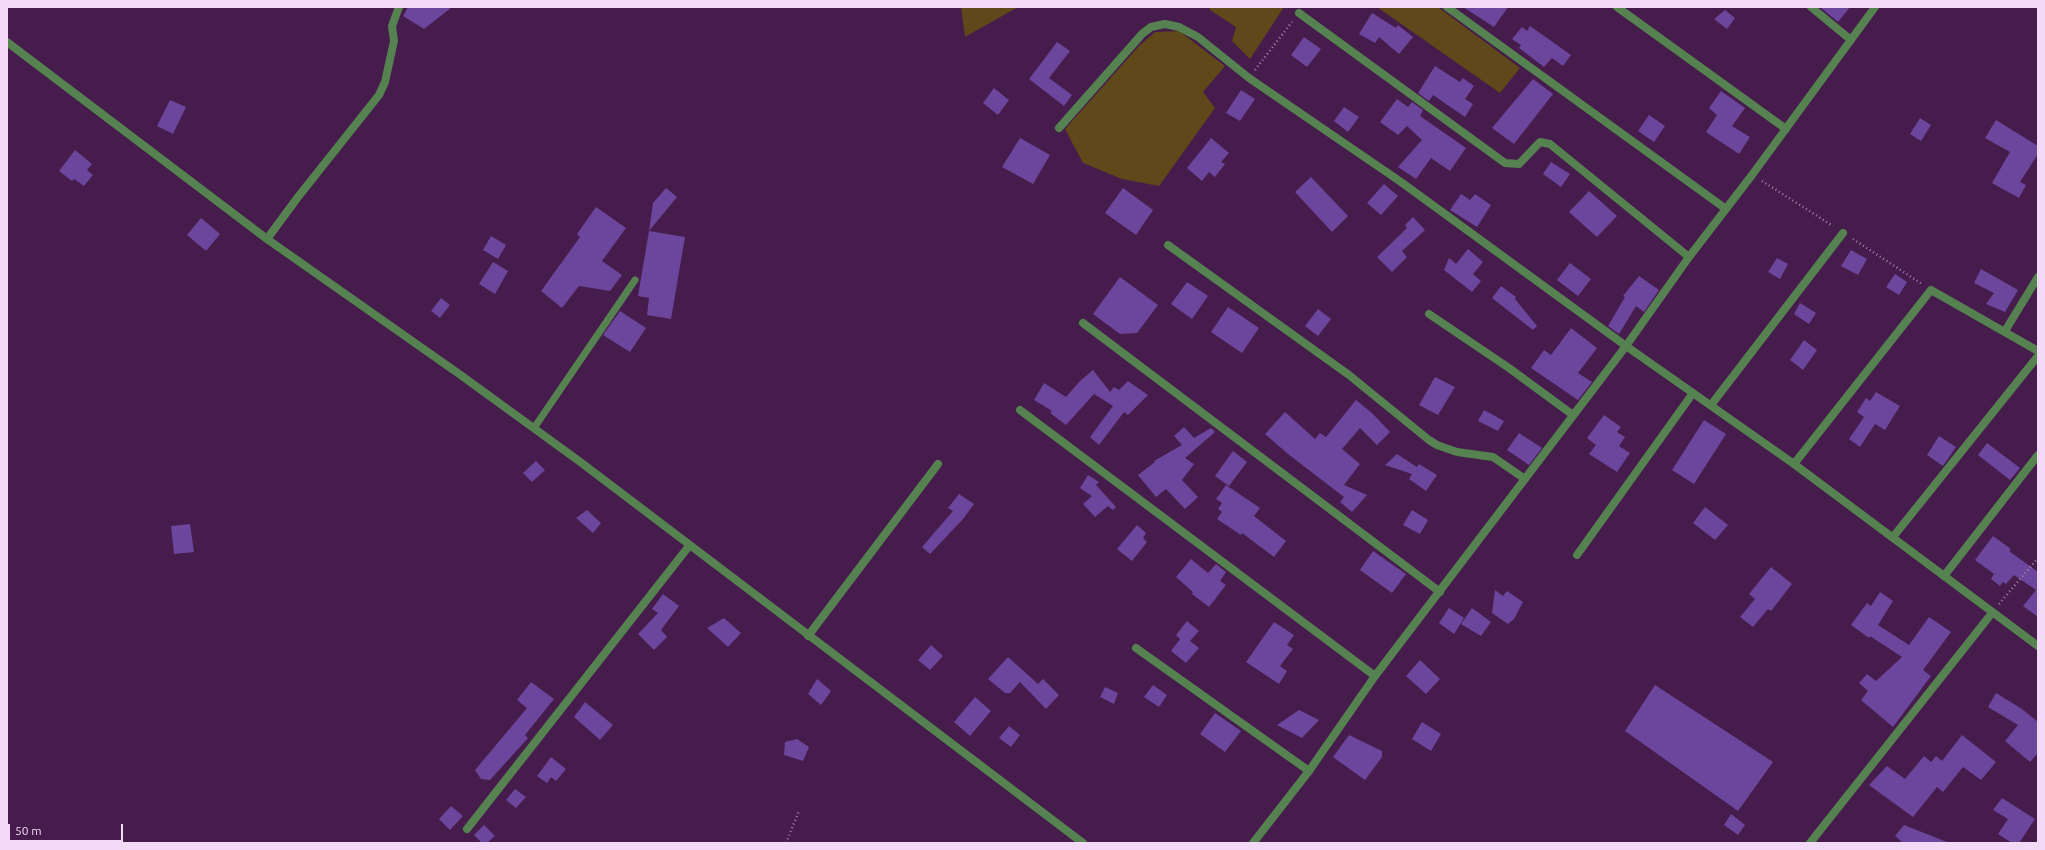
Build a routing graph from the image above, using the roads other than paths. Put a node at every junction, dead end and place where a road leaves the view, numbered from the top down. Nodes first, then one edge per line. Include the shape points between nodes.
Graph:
1 (399, 7) edge
2 (1447, 7) edge
3 (1617, 7) edge
4 (1811, 7) edge
5 (1875, 7) edge
6 (1299, 13) road end
7 (1851, 40) junction
8 (7, 42) edge
9 (1058, 128) dead end
10 (1786, 129) junction
11 (1726, 209) junction
12 (1843, 233) dead end
13 (267, 239) junction
14 (1168, 245) dead end
15 (1690, 257) junction
16 (2038, 277) edge
17 (635, 280) dead end
18 (1429, 314) dead end
19 (1083, 323) dead end
20 (2005, 331) junction
21 (1626, 346) junction
22 (2038, 351) edge
23 (2038, 356) edge
24 (1693, 393) junction
25 (1711, 405) junction
26 (1020, 410) dead end
27 (1573, 415) junction
28 (534, 428) junction
29 (2038, 455) edge
30 (938, 464) dead end
31 (1794, 464) junction
32 (1525, 479) junction
33 (1894, 537) junction
34 (689, 546) junction
35 (1577, 555) dead end
36 (1944, 576) junction
37 (1440, 592) junction
38 (1992, 613) junction
39 (808, 636) junction
40 (2038, 646) edge
41 (1136, 648) dead end
42 (1375, 676) junction
43 (1309, 771) junction
44 (466, 829) dead end
45 (1083, 843) edge
46 (1253, 843) edge
47 (1810, 843) edge

1 - 13 street via 392,26 394,41 379,95
2 - 11 street
3 - 10 street
4 - 7 street
5 - 7 street
6 - 15 street via 1505,163 1519,164 1540,142 1550,144
7 - 10 street
8 - 13 street
9 - 21 street via 1142,34 1151,27 1165,24 1179,27 1198,37 1249,78 1400,182
10 - 11 street
11 - 15 street
12 - 25 street
13 - 28 street
14 - 32 street via 1349,375 1429,440 1457,452 1493,457
15 - 21 street
16 - 20 street
17 - 28 lane
18 - 27 street
19 - 37 street
20 - 22 street
20 - 31 street via 1931,290
21 - 24 street
21 - 27 street
23 - 33 street
24 - 25 street
24 - 35 street
25 - 31 street
26 - 42 street
27 - 32 street
28 - 34 street
29 - 36 street
30 - 39 street
31 - 33 street
32 - 37 street
33 - 36 street
34 - 39 street
34 - 44 street
36 - 38 street
37 - 42 street
38 - 40 street
38 - 47 street
39 - 45 street
41 - 43 street
42 - 43 street
43 - 46 street

